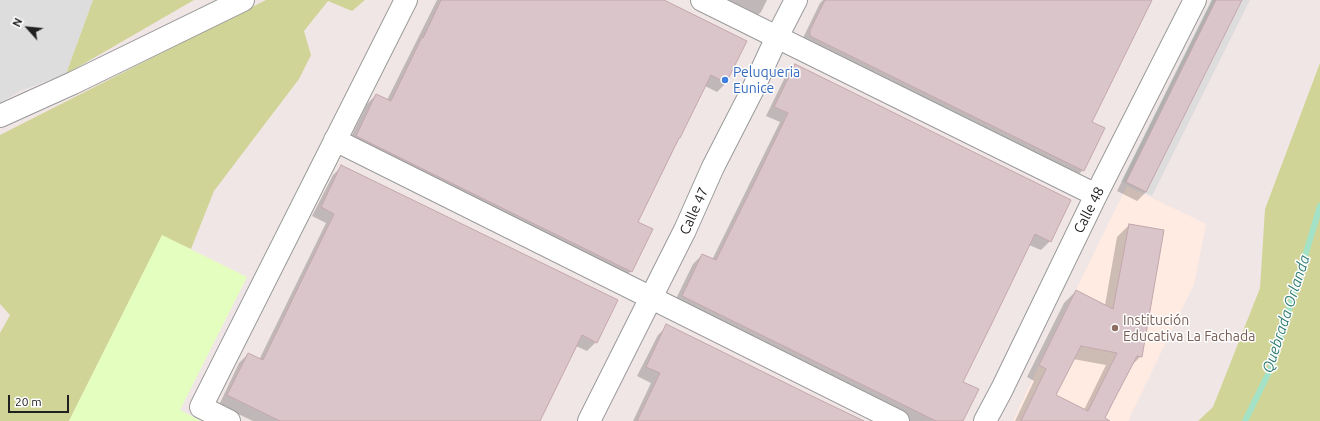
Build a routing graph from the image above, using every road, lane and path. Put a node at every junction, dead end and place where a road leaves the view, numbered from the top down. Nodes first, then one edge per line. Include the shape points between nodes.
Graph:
1 (243, 0) edge
2 (406, 0) edge
3 (702, 0) edge
4 (796, 0) edge
5 (1195, 0) edge
6 (777, 37) junction
7 (0, 116) edge
8 (335, 140) junction
9 (1096, 195) junction
10 (652, 298) junction
11 (229, 421) edge
12 (589, 421) edge
13 (898, 421) edge
14 (985, 421) edge

1 - 7 street
2 - 8 street
3 - 6 street
4 - 6 street, Calle 47
5 - 9 street, Calle 48
6 - 9 street
6 - 10 street, Calle 47
8 - 10 street
8 - 11 street via 201,407
9 - 14 street, Calle 48
10 - 12 street, Calle 47
10 - 13 street

